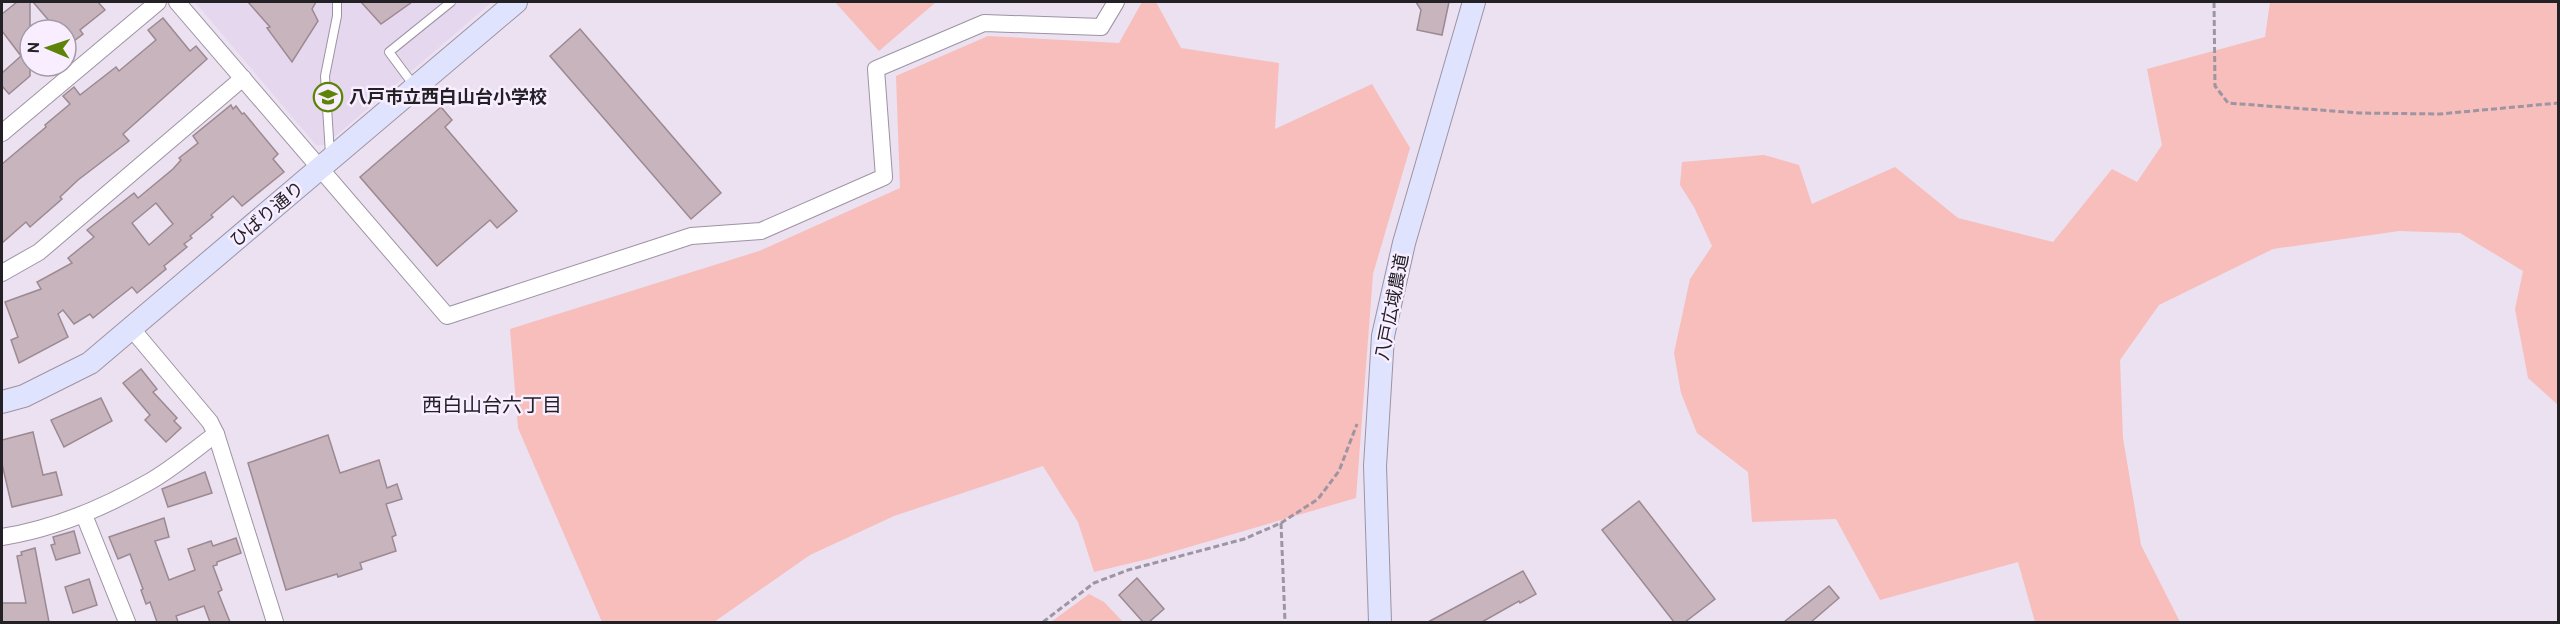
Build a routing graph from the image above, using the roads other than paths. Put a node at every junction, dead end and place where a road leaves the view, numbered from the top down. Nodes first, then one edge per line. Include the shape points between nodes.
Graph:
1 (158, 2) edge
2 (177, 2) edge
3 (337, 2) edge
4 (450, 2) edge
5 (516, 2) edge
6 (1116, 2) edge
7 (1474, 2) edge
8 (243, 78) junction
9 (416, 87) junction
10 (2, 133) edge
11 (325, 165) junction
12 (2, 273) edge
13 (132, 329) junction
14 (2, 402) edge
15 (216, 434) junction
16 (84, 515) junction
17 (2, 537) edge
18 (125, 622) edge
19 (275, 622) edge
20 (1380, 622) edge

1 - 10 street
2 - 8 street
3 - 11 lane via 325,76
4 - 9 lane via 389,52
5 - 9 street, ひばり通り
6 - 11 street via 1101,27 984,23 876,69 884,177 761,231 691,236 447,316
7 - 20 street, 八戸広域農道 via 1404,243 1383,336 1375,466
8 - 11 street
8 - 12 street via 39,252
9 - 11 street, ひばり通り
11 - 13 street, ひばり通り
13 - 14 street, ひばり通り via 90,363 64,378
13 - 15 street
15 - 16 street via 150,482
15 - 19 street
16 - 17 street
16 - 18 street

